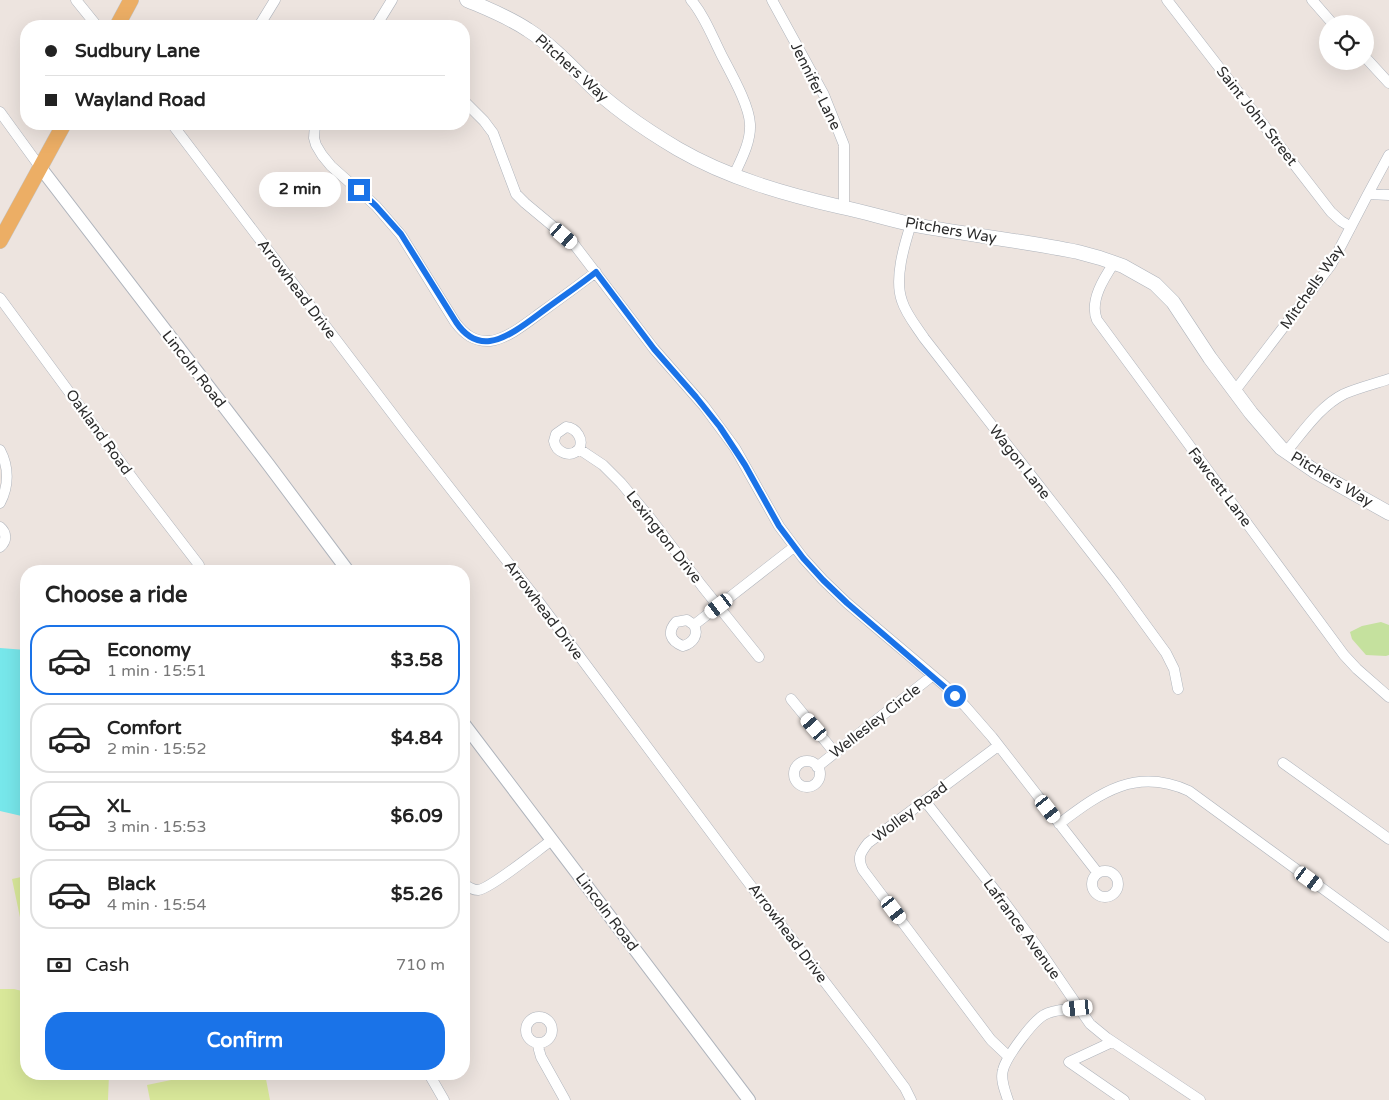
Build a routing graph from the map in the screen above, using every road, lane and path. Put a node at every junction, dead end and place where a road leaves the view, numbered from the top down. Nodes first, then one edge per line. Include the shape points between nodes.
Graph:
1 (76, 0) edge
2 (131, 0) edge
3 (275, 0) edge
4 (392, 0) edge
5 (467, 0) edge
6 (691, 0) edge
7 (772, 0) edge
8 (1167, 0) edge
9 (1312, 0) edge
10 (1325, 15) edge
11 (92, 20) edge
12 (120, 20) edge
13 (263, 20) edge
14 (380, 20) edge
15 (1374, 67) edge
16 (1389, 83) edge
17 (470, 107) edge
18 (0, 112) edge
19 (61, 130) edge
20 (177, 130) edge
21 (315, 130) edge
22 (1389, 155) edge
23 (40, 167) junction
24 (734, 175) junction
25 (1368, 194) junction
26 (1389, 195) edge
27 (844, 207) junction
28 (911, 224) junction
29 (1351, 227) junction
30 (0, 241) edge
31 (1114, 263) junction
32 (596, 272) junction
33 (0, 298) edge
34 (1389, 379) edge
35 (1234, 392) junction
36 (0, 450) edge
37 (579, 450) dead end
38 (1286, 452) junction
39 (0, 502) edge
40 (1389, 513) edge
41 (0, 527) edge
42 (0, 547) edge
43 (794, 547) junction
44 (199, 565) dead end
45 (344, 565) edge
46 (719, 606) junction
47 (694, 625) dead end
48 (759, 656) dead end
49 (932, 676) junction
50 (1178, 688) dead end
51 (1388, 695) edge
52 (791, 699) dead end
53 (470, 732) edge
54 (998, 746) junction
55 (834, 753) junction
56 (1284, 763) dead end
57 (817, 767) dead end
58 (925, 801) junction
59 (1059, 824) junction
60 (1389, 839) edge
61 (552, 840) junction
62 (1097, 872) dead end
63 (470, 888) edge
64 (1389, 937) edge
65 (1078, 1008) junction
66 (1112, 1042) junction
67 (538, 1044) dead end
68 (1008, 1057) junction
69 (432, 1080) edge
70 (745, 1099) edge
71 (444, 1100) edge
72 (565, 1100) edge
73 (911, 1100) edge
74 (1008, 1100) edge
75 (1124, 1100) edge
76 (1200, 1100) edge

1 - 11 street
2 - 12 main road
3 - 13 street
4 - 14 street
5 - 24 main road, Pitchers Way via 533,33 598,92 648,130 688,154
6 - 24 street via 748,112 748,142
7 - 27 street, Jennifer Lane via 824,95 844,145
8 - 29 street, Saint John Street via 1331,212
9 - 10 street
15 - 16 street
17 - 32 street via 493,134 516,194 573,243
18 - 23 street
19 - 23 main road
20 - 73 street, Arrowhead Drive via 538,602 874,1046
21 - 32 street via 316,145 322,155 401,234 456,322 469,337 492,341 519,328
22 - 25 street, Mitchells Way
23 - 30 main road
23 - 45 street, Lincoln Road
24 - 27 main road, Pitchers Way
25 - 26 street
25 - 29 street, Mitchells Way
27 - 28 main road, Pitchers Way
28 - 31 main road, Pitchers Way via 1058,248
28 - 50 street, Wagon Lane via 900,277 900,294 906,312 1166,653
29 - 35 street, Mitchells Way via 1331,265
31 - 35 main road, Pitchers Way via 1148,279 1167,296
31 - 51 street, Fawcett Lane via 1096,297 1094,310 1097,320 1344,656
32 - 43 street via 726,436
33 - 44 street, Oakland Road
34 - 38 street via 1334,401
35 - 38 main road, Pitchers Way
36 - 39 street via 7,478
37 - 46 street, Lexington Drive via 603,465 621,483
38 - 40 main road, Pitchers Way
41 - 42 street via 6,536
43 - 46 street
43 - 49 street via 847,603
46 - 47 street
46 - 48 street, Lexington Drive
49 - 54 street via 965,706
49 - 55 street, Wellesley Circle
52 - 55 street
53 - 61 street, Lincoln Road
54 - 58 street, Wolley Road
54 - 59 street
55 - 57 street, Wellesley Circle
56 - 60 street
58 - 65 street, Lafrance Avenue via 1005,903
58 - 68 street, Wolley Road via 868,843 859,862 991,1040
59 - 62 street
59 - 64 street via 1118,786 1150,781 1174,784 1189,791
61 - 63 street via 497,880 481,889
61 - 70 street, Lincoln Road
65 - 66 street, Lafrance Avenue via 1090,1024
65 - 68 street via 1045,1014
66 - 75 street via 1069,1062
66 - 76 street, Lafrance Avenue
67 - 72 street via 541,1057
68 - 74 street via 1002,1074
69 - 71 street

